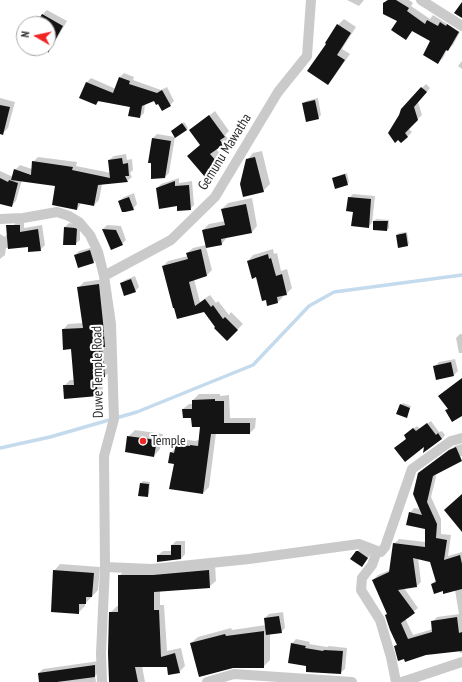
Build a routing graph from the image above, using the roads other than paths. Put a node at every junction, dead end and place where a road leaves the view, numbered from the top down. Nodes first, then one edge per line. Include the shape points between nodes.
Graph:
1 (311, 0) edge
2 (422, 0) edge
3 (462, 26) edge
4 (0, 219) edge
5 (104, 276) junction
6 (462, 438) edge
7 (377, 551) junction
8 (105, 567) junction
9 (462, 662) edge
10 (102, 682) edge
11 (207, 682) edge
12 (352, 682) edge
13 (396, 682) edge
14 (402, 682) edge

1 - 5 street, Gemunu Mawatha via 307,56 278,92 215,197 170,240
2 - 3 street
4 - 5 street, Duwe Temple Road via 57,212 69,216 79,222 90,235 98,252
5 - 8 street, Duwe Temple Road via 111,324 114,419 104,456
6 - 7 street via 451,441 412,469 385,547 381,552
7 - 8 street via 359,544 152,569
7 - 13 street via 372,565 362,578 361,590 380,620
8 - 10 street, Duwe Temple Road
9 - 14 street
11 - 12 street via 234,674

